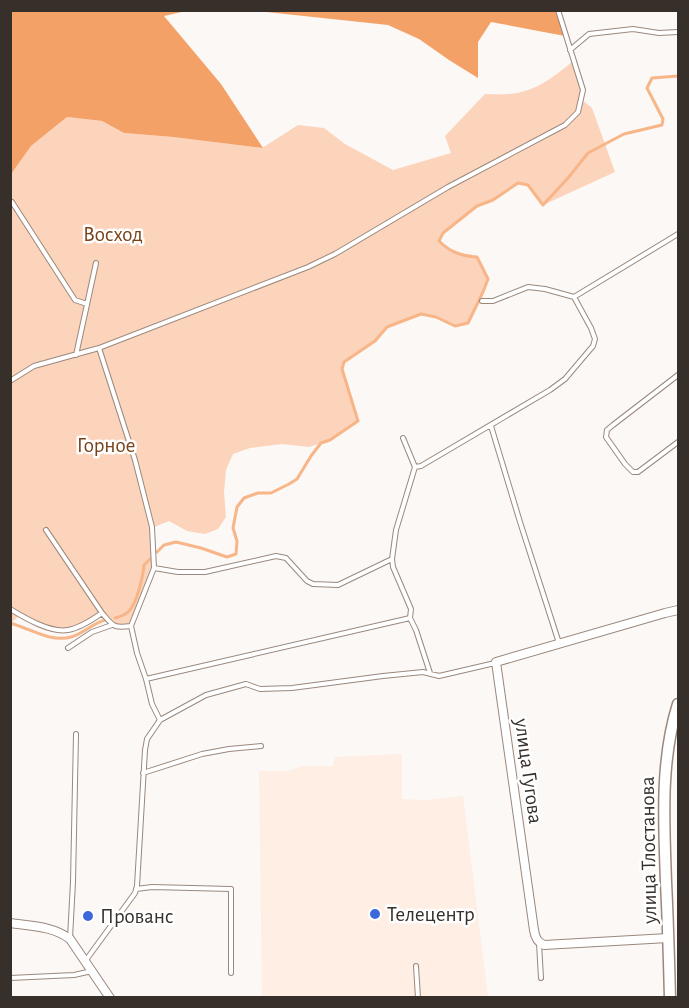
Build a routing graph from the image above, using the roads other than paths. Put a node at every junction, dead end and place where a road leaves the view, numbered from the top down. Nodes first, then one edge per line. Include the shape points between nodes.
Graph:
1 (558, 10) edge
2 (678, 32) edge
3 (570, 50) junction
4 (12, 202) edge
5 (678, 234) edge
6 (96, 263) dead end
7 (574, 297) junction
8 (482, 301) dead end
9 (87, 304) junction
10 (99, 348) junction
11 (76, 355) junction
12 (678, 375) edge
13 (10, 381) edge
14 (491, 426) junction
15 (403, 438) dead end
16 (678, 442) edge
17 (415, 467) junction
18 (46, 530) dead end
19 (392, 559) junction
20 (154, 568) junction
21 (10, 609) edge
22 (678, 610) edge
23 (102, 613) junction
24 (410, 618) junction
25 (112, 625) junction
26 (131, 626) junction
27 (559, 644) junction
28 (68, 648) dead end
29 (496, 662) junction
30 (430, 674) junction
31 (146, 679) junction
32 (678, 704) edge
33 (160, 720) junction
34 (76, 734) dead end
35 (261, 746) dead end
36 (143, 772) junction
37 (136, 889) junction
38 (10, 923) edge
39 (668, 938) junction
40 (70, 939) junction
41 (539, 943) junction
42 (86, 961) junction
43 (416, 966) dead end
44 (93, 971) junction
45 (231, 973) dead end
46 (10, 978) edge
47 (541, 978) dead end
48 (110, 998) edge
49 (418, 998) edge
50 (670, 998) edge

1 - 3 lane
2 - 3 lane via 633,29 589,34
3 - 10 lane via 583,90 578,112 565,125 317,263
4 - 9 lane via 75,300
5 - 7 lane
6 - 9 lane
7 - 8 lane via 528,287 493,301
7 - 14 lane via 591,328 593,346 550,390
9 - 11 lane
10 - 11 lane
10 - 20 lane via 152,527
11 - 13 lane via 33,366
12 - 16 lane via 613,425 606,437 633,472
14 - 17 lane
14 - 27 lane
15 - 17 lane
17 - 19 lane via 396,530
18 - 23 lane
19 - 20 lane via 338,585 313,584 286,558 276,556 205,572
19 - 24 lane via 411,609
20 - 26 lane
21 - 23 lane via 44,627 67,630
22 - 27 street
23 - 25 lane
24 - 30 lane
24 - 31 lane
25 - 26 lane
25 - 28 lane via 92,632
26 - 31 lane
27 - 29 street
29 - 30 lane via 439,676
29 - 41 street, улица Гугова
30 - 33 lane via 292,688 260,689 246,684 206,694
31 - 33 lane
32 - 39 main road, улица Тлостанова via 668,742 665,790
33 - 36 lane via 147,739
34 - 40 lane
35 - 36 lane via 202,754
36 - 37 lane
37 - 42 lane
37 - 45 lane via 231,889
38 - 40 street via 52,929
39 - 41 street
39 - 50 main road, улица Тлостанова
40 - 42 street
41 - 47 lane
42 - 44 street
43 - 49 lane
44 - 46 lane
44 - 48 street

